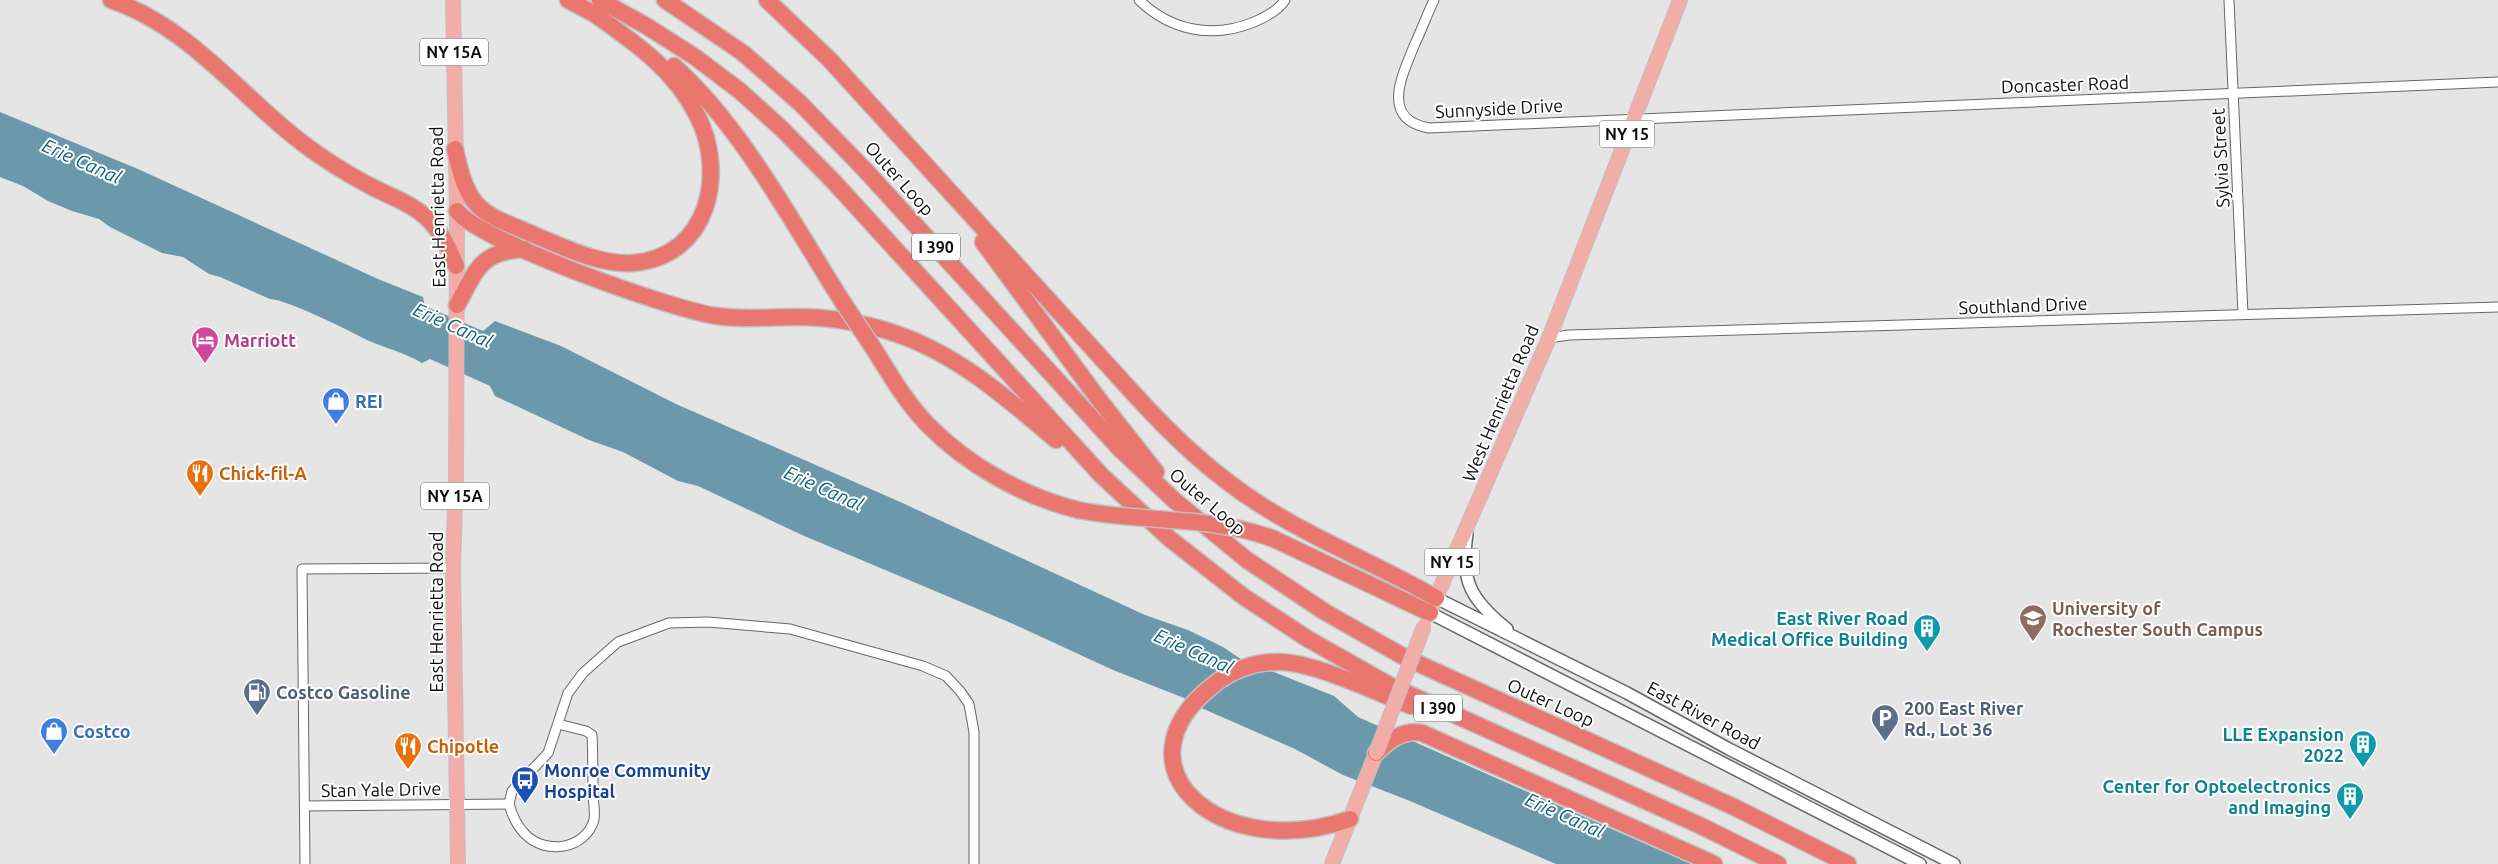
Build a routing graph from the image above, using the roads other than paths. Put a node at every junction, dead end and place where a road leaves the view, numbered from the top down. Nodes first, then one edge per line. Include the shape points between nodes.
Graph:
1 (111, 0) edge
2 (452, 0) edge
3 (568, 0) edge
4 (665, 0) edge
5 (767, 0) edge
6 (1139, 0) edge
7 (1285, 0) edge
8 (1434, 0) edge
9 (1680, 0) edge
10 (2229, 0) edge
11 (596, 7) edge
12 (2498, 82) edge
13 (2233, 94) junction
14 (1633, 118) junction
15 (455, 149) junction
16 (916, 156) junction
17 (457, 211) junction
18 (524, 249) junction
19 (456, 266) junction
20 (457, 305) junction
21 (2498, 307) edge
22 (2243, 314) junction
23 (1549, 338) junction
24 (1128, 501) junction
25 (1189, 513) junction
26 (1468, 525) junction
27 (453, 568) junction
28 (1430, 612) junction
29 (1528, 645) junction
30 (558, 724) junction
31 (1376, 753) junction
32 (1561, 763) junction
33 (456, 804) junction
34 (509, 804) junction
35 (305, 806) junction
36 (1183, 812) dead end
37 (1350, 819) junction
38 (1802, 840) junction
39 (1324, 842) dead end
40 (305, 864) edge
41 (458, 864) edge
42 (974, 864) edge
43 (1332, 864) edge
44 (1714, 864) edge
45 (1778, 864) edge
46 (1848, 864) edge
47 (1857, 864) edge
48 (1920, 864) edge
49 (1954, 864) edge

1 - 19 highway via 146,14 178,34 319,156 416,209 439,233
2 - 15 main road, East Henrietta Road / NY 15A
3 - 11 highway
4 - 25 highway, Outer Loop / I 390 via 743,53 807,110 1094,422
5 - 16 highway via 816,46
6 - 7 street via 1159,17 1172,23 1193,30 1218,32 1262,19
8 - 14 street, Sunnyside Drive via 1398,89 1402,112 1414,123 1437,128
9 - 14 main road, West Henrietta Road / NY 15
10 - 13 street, Sylvia Street
11 - 15 highway via 668,72 702,127 711,164 710,194 700,221 682,243 658,257 632,263 602,260 565,248 480,209 465,188
11 - 24 highway, I 390 via 688,52 782,128 847,195 1068,440
11 - 28 highway, bridge via 676,68 706,98 741,143 910,404 958,452 1012,485 1078,510 1217,524 1274,540
12 - 13 street, Doncaster Road
13 - 14 street, Doncaster Road
13 - 22 street, Sylvia Street
14 - 23 main road, West Henrietta Road / NY 15
15 - 17 main road, East Henrietta Road / NY 15A
16 - 25 highway via 1109,414
16 - 28 highway via 1141,402 1201,461 1246,495
17 - 18 highway via 470,224
17 - 19 main road, East Henrietta Road / NY 15A
18 - 20 highway via 505,250 488,257 474,273
18 - 24 highway via 642,296 694,312 743,319 832,319 916,341 990,386
19 - 20 main road, East Henrietta Road / NY 15A
20 - 27 main road, East Henrietta Road / NY 15A
21 - 22 street, Southland Drive
22 - 23 street, Southland Drive
23 - 26 main road, West Henrietta Road / NY 15
24 - 32 highway, I 390 via 1214,575 1308,639 1391,686
25 - 38 highway, Outer Loop / I 390 via 1232,549 1293,592 1390,650
26 - 28 main road, West Henrietta Road / NY 15
26 - 29 street via 1464,565 1470,590 1490,615
27 - 33 main road, East Henrietta Road / NY 15A
27 - 35 street, Stan Yale Drive via 302,569
28 - 29 street, East River Road
28 - 31 main road, West Henrietta Road / NY 15, bridge
28 - 48 street, East River Road
29 - 49 street, East River Road
30 - 34 street via 548,753 512,791
30 - 34 street via 592,735 594,819 587,833 575,843 551,848 537,843 514,820
30 - 42 street via 568,692 598,658 618,642 669,623 708,622 790,629 923,666 946,676 969,704 974,732
31 - 37 main road, West Henrietta Road / NY 15
31 - 44 highway via 1398,736 1422,733
32 - 36 highway via 1306,666 1262,663 1242,668 1223,678 1202,695 1189,712 1179,732 1174,754 1174,783
32 - 45 highway, I 390
33 - 34 street, Stan Yale Drive
33 - 35 street, Stan Yale Drive
33 - 41 main road, East Henrietta Road / NY 15A
35 - 40 street, Stan Yale Drive
37 - 39 highway
37 - 43 main road, NY 15
38 - 46 highway, Outer Loop / I 390
38 - 47 highway

